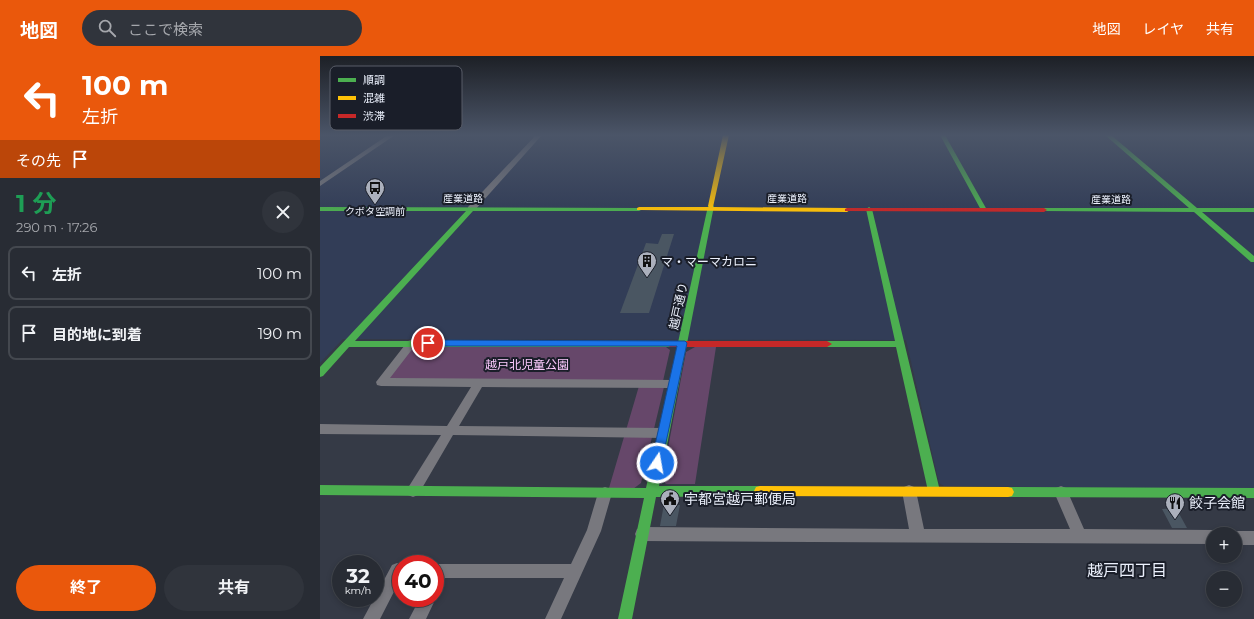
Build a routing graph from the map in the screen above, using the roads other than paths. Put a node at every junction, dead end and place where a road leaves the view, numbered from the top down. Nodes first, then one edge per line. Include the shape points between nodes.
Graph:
1 (353, 161) edge
2 (515, 161) edge
3 (720, 161) edge
4 (957, 161) edge
5 (1139, 161) edge
6 (320, 184) edge
7 (320, 209) edge
8 (471, 209) junction
9 (869, 209) junction
10 (710, 210) junction
11 (984, 210) junction
12 (1196, 210) junction
13 (1249, 210) edge
14 (1254, 217) edge
15 (1254, 260) edge
16 (412, 343) junction
17 (682, 343) junction
18 (347, 344) junction
19 (900, 344) junction
20 (320, 373) edge
21 (479, 383) junction
22 (674, 384) junction
23 (320, 430) edge
24 (450, 431) junction
25 (663, 433) junction
26 (320, 490) edge
27 (413, 491) junction
28 (909, 491) junction
29 (934, 491) junction
30 (1061, 492) junction
31 (605, 493) junction
32 (651, 493) junction
33 (1254, 494) edge
34 (642, 534) junction
35 (918, 536) junction
36 (1080, 537) junction
37 (1206, 537) edge
38 (1242, 538) edge
39 (1254, 538) edge
40 (575, 571) junction
41 (444, 575) edge
42 (392, 579) edge
43 (423, 607) edge
44 (371, 619) edge
45 (417, 619) edge
46 (553, 619) edge
47 (624, 619) edge

1 - 6 street
2 - 8 street
3 - 10 street, 越戸通り
4 - 11 street
5 - 12 street
7 - 8 street, 産業道路
8 - 10 street, 産業道路
8 - 18 street
9 - 10 street, 産業道路
9 - 11 street, 産業道路
9 - 19 street
10 - 17 street, 越戸通り
11 - 12 street, 産業道路
12 - 13 street, 産業道路
12 - 15 street
13 - 14 street
16 - 17 street
16 - 18 street
16 - 21 street via 381,382
17 - 19 street
17 - 22 street, 越戸通り
18 - 20 street
19 - 29 street
21 - 22 street
21 - 24 street
22 - 25 street, 越戸通り
23 - 24 street
24 - 25 street
24 - 27 street
25 - 32 street, 越戸通り
26 - 27 street
27 - 31 street
28 - 29 street
28 - 32 street
28 - 35 street
29 - 30 street
30 - 33 street
30 - 36 street
31 - 32 street
31 - 40 street via 594,531
32 - 34 street, 越戸通り
34 - 35 street
34 - 47 street, 越戸通り
35 - 36 street
36 - 37 street
38 - 39 street
40 - 41 street
40 - 46 street
42 - 44 street
43 - 45 street

